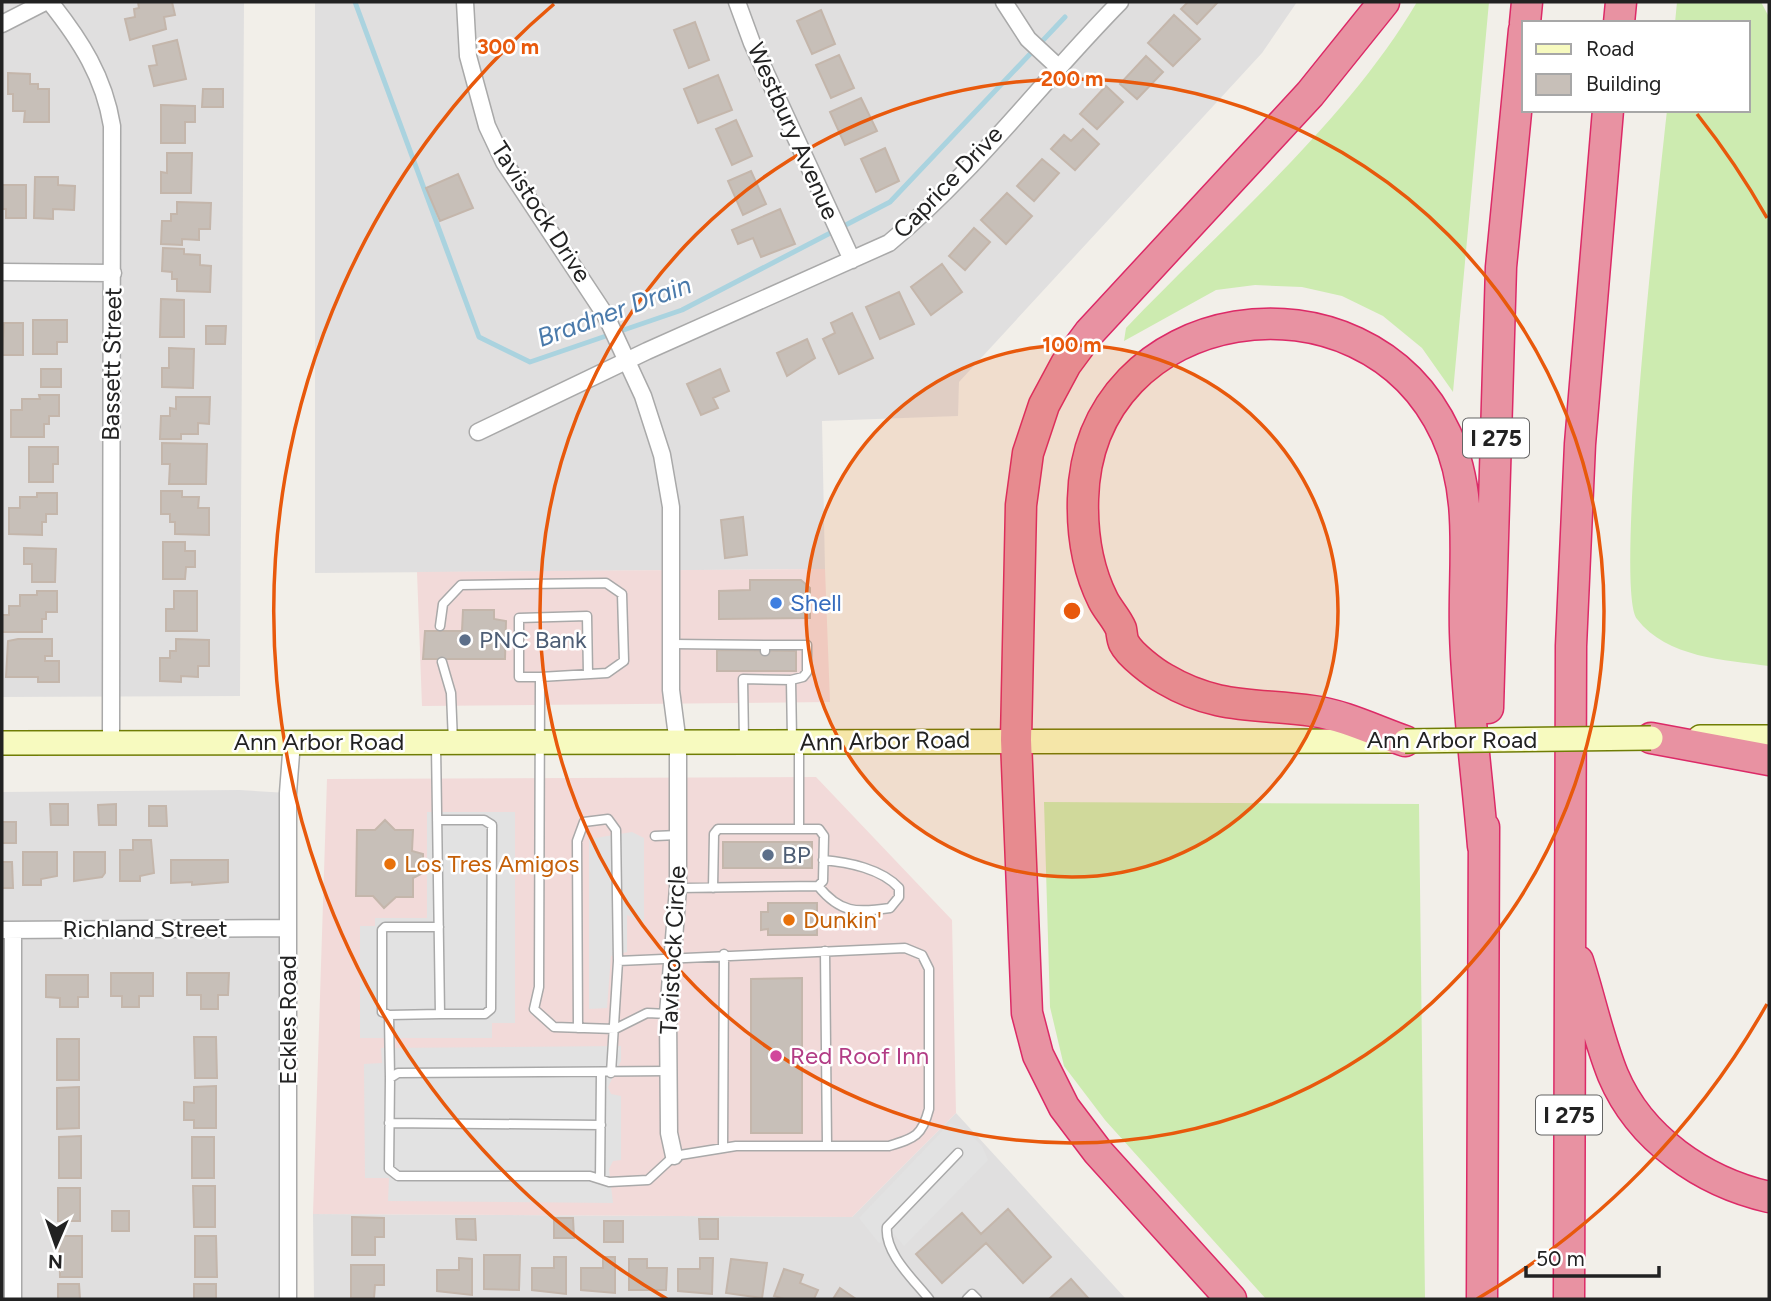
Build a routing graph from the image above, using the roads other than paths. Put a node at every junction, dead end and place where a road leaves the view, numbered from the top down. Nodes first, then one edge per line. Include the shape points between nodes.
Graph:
1 (45, 2) edge
2 (50, 2) edge
3 (465, 2) edge
4 (737, 2) edge
5 (1004, 2) edge
6 (1120, 2) edge
7 (1384, 2) edge
8 (1527, 2) edge
9 (1622, 2) edge
10 (1525, 21) edge
11 (1619, 21) edge
12 (2, 24) edge
13 (1522, 52) edge
14 (1057, 66) junction
15 (1608, 112) edge
16 (852, 260) junction
17 (2, 272) edge
18 (113, 273) junction
19 (625, 362) junction
20 (478, 432) dead end
21 (440, 625) dead end
22 (673, 644) junction
23 (442, 662) dead end
24 (588, 674) junction
25 (540, 677) junction
26 (791, 680) junction
27 (1769, 737) edge
28 (1651, 738) junction
29 (1016, 740) junction
30 (292, 741) junction
31 (1405, 741) junction
32 (111, 742) junction
33 (795, 742) junction
34 (2, 743) edge
35 (444, 743) junction
36 (539, 743) junction
37 (744, 743) junction
38 (678, 744) junction
39 (1769, 760) edge
40 (437, 820) junction
41 (799, 828) junction
42 (678, 835) junction
43 (655, 836) dead end
44 (1483, 846) junction
45 (823, 860) junction
46 (818, 886) junction
47 (678, 888) junction
48 (713, 888) junction
49 (439, 927) junction
50 (288, 928) junction
51 (8, 930) edge
52 (1569, 930) junction
53 (825, 951) junction
54 (724, 954) junction
55 (673, 958) junction
56 (618, 961) junction
57 (440, 1014) junction
58 (668, 1014) junction
59 (388, 1015) junction
60 (578, 1028) junction
61 (615, 1029) junction
62 (668, 1071) junction
63 (601, 1073) junction
64 (611, 1073) junction
65 (390, 1078) junction
66 (389, 1123) junction
67 (601, 1125) junction
68 (827, 1145) junction
69 (723, 1148) junction
70 (958, 1153) dead end
71 (674, 1156) junction
72 (600, 1179) junction
73 (1769, 1197) edge
74 (7, 1204) edge
75 (13, 1299) edge
76 (288, 1299) edge
77 (929, 1299) edge
78 (967, 1299) edge
79 (977, 1299) edge
80 (1231, 1299) edge
81 (1482, 1299) edge
82 (1569, 1299) edge

1 - 12 street
2 - 18 street, Bassett Street via 89,55 109,107 114,146
3 - 19 street, Tavistock Drive via 468,56 487,126 519,185 589,286
4 - 16 street, Westbury Avenue
5 - 14 street via 1028,39
6 - 14 street, Caprice Drive
7 - 29 highway via 1310,94 1089,334 1054,384 1033,434 1024,479
8 - 10 highway
9 - 11 highway
13 - 44 highway, I 275 via 1502,267
14 - 16 street, Caprice Drive via 918,220 889,243
15 - 52 highway, I 275 via 1580,458 1571,646
16 - 19 street, Caprice Drive
17 - 18 street
18 - 32 street, Bassett Street
19 - 20 street, Caprice Drive
19 - 22 street, Tavistock Drive via 643,396 662,455 671,507
21 - 24 lane via 443,604 461,584 606,583 622,594 624,661 607,673
22 - 26 lane via 807,645 807,672
22 - 38 street, Tavistock Drive via 671,690
23 - 35 lane via 451,693
24 - 25 lane
24 - 25 lane via 587,617 519,618 519,677
25 - 36 lane
26 - 33 lane
26 - 37 lane via 766,675 743,679
27 - 28 main road, Ann Arbor Road
28 - 31 main road, Ann Arbor Road, bridge
28 - 39 highway
29 - 31 main road, Ann Arbor Road
29 - 33 main road, Ann Arbor Road
29 - 80 highway via 1025,992 1038,1055 1064,1107 1098,1153
30 - 32 main road, Ann Arbor Road
30 - 35 main road, Ann Arbor Road
30 - 50 street, Eckles Road
31 - 44 highway via 1317,711 1245,707 1208,698 1164,679 1124,644 1088,562 1082,523 1086,470 1102,424 1127,387 1176,346 1242,323 1303,325 1330,331 1383,357 1408,378 1436,414 1448,437 1465,495 1465,634
32 - 34 main road, Ann Arbor Road
33 - 37 main road, Ann Arbor Road
33 - 41 lane
35 - 36 main road, Ann Arbor Road
35 - 40 lane
36 - 38 main road, Ann Arbor Road
36 - 60 lane via 539,987 534,1009 554,1027
37 - 38 main road, Ann Arbor Road
38 - 42 street, Tavistock Circle
40 - 49 lane
40 - 57 lane via 484,820 492,825 491,1009 485,1014
41 - 45 lane via 819,829 824,836
41 - 48 lane via 718,829 714,834
42 - 43 lane
42 - 47 street, Tavistock Circle
44 - 81 highway, I 275
45 - 46 lane via 823,881
45 - 46 lane via 849,862 892,880 899,897 890,908 842,908
46 - 48 lane
47 - 48 lane
47 - 55 street, Tavistock Circle
49 - 57 lane
49 - 59 lane via 383,930 382,1012
50 - 51 street, Richland Street
50 - 76 street, Eckles Road
51 - 74 street
52 - 73 highway via 1614,1075 1644,1123 1704,1173
52 - 82 highway, I 275
53 - 54 lane
53 - 68 lane
53 - 68 lane via 905,948 922,955 929,969 929,1109 925,1126 913,1139 889,1146
54 - 55 lane
54 - 69 lane
55 - 56 lane
55 - 58 street, Tavistock Circle
56 - 60 lane via 616,830 608,819 584,822 577,841
56 - 61 lane
57 - 59 lane
58 - 61 lane via 647,1013
58 - 62 street, Tavistock Circle
59 - 65 lane
60 - 61 lane
61 - 64 lane
62 - 64 lane
62 - 71 street, Tavistock Circle
63 - 64 lane
63 - 65 lane via 398,1073
63 - 67 lane
65 - 66 lane
66 - 67 lane
66 - 72 lane via 389,1169 398,1176 590,1175
67 - 72 lane
68 - 69 lane
69 - 71 lane
70 - 77 lane via 887,1227 893,1252
71 - 72 lane via 648,1180
74 - 75 street
78 - 79 lane via 972,1294

